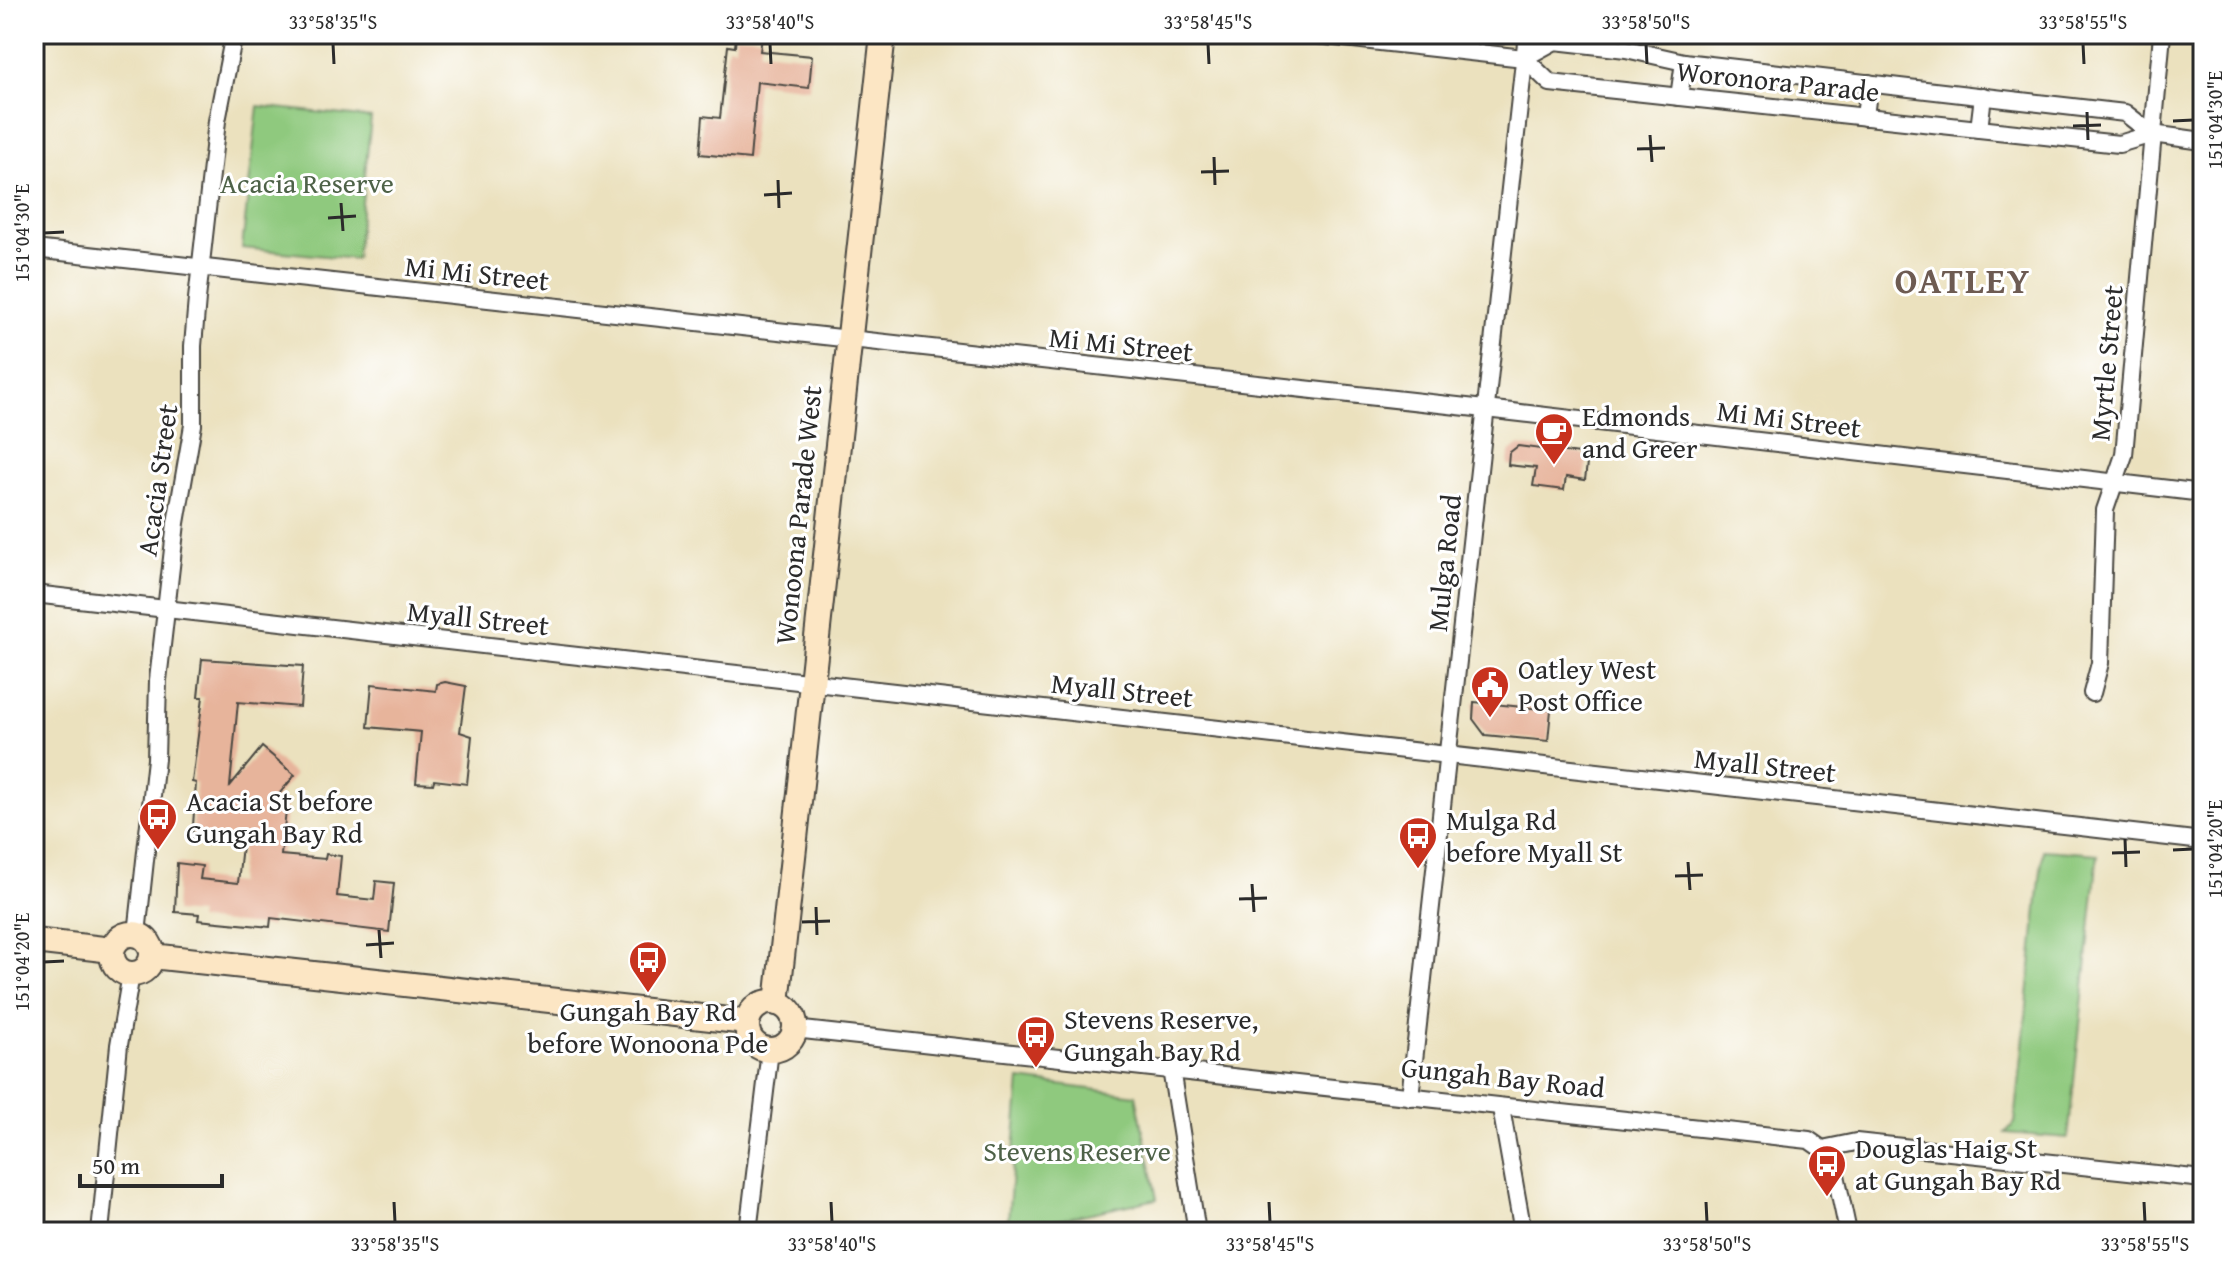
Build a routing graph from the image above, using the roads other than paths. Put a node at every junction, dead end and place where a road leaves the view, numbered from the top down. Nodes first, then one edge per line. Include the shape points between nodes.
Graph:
1 (234, 34) edge
2 (883, 34) edge
3 (1308, 34) edge
4 (1527, 34) edge
5 (2162, 34) edge
6 (1524, 58) junction
7 (1684, 62) junction
8 (1869, 83) junction
9 (1983, 96) junction
10 (1679, 97) junction
11 (1865, 117) junction
12 (1979, 129) junction
13 (2152, 134) junction
14 (2203, 141) edge
15 (34, 249) edge
16 (201, 268) junction
17 (848, 340) junction
18 (1486, 409) junction
19 (2114, 483) junction
20 (2203, 493) edge
21 (34, 594) edge
22 (166, 608) junction
23 (811, 681) junction
24 (2092, 693) dead end
25 (1448, 755) junction
26 (2203, 841) edge
27 (137, 934) junction
28 (34, 941) edge
29 (112, 950) junction
30 (152, 956) junction
31 (131, 974) junction
32 (777, 1003) junction
33 (747, 1022) junction
34 (794, 1029) junction
35 (770, 1050) junction
36 (1171, 1069) junction
37 (1410, 1097) junction
38 (1501, 1108) junction
39 (1827, 1148) junction
40 (2203, 1179) edge
41 (100, 1232) edge
42 (748, 1232) edge
43 (1197, 1232) edge
44 (1523, 1232) edge
45 (1848, 1232) edge

1 - 16 street, Acacia Street via 217,121
2 - 17 street, Wonoona Parade West
3 - 6 street
4 - 6 street, Mulga Road
5 - 13 street, Myrtle Street
6 - 7 street via 1555,41
6 - 10 street, Woronora Parade via 1550,83
6 - 18 street, Mulga Road
7 - 8 street
7 - 10 street
8 - 9 street
8 - 11 street
9 - 12 street
9 - 13 street via 2125,113
10 - 11 street, Woronora Parade
11 - 12 street, Woronora Parade
12 - 13 street, Woronora Parade via 2119,144
13 - 14 street, Woronora Parade
13 - 19 street, Myrtle Street via 2124,455
15 - 16 street, Mi Mi Street
16 - 17 street, Mi Mi Street
16 - 22 street, Acacia Street via 193,346 193,425
17 - 18 street, Mi Mi Street
17 - 23 street, Wonoona Parade West
18 - 19 street, Mi Mi Street
18 - 25 street, Mulga Road
19 - 20 street, Mi Mi Street
19 - 24 street, Myrtle Street via 2105,510 2100,663
21 - 22 street, Myall Street
22 - 23 street, Myall Street
22 - 27 street, Acacia Street via 156,697 156,769
23 - 25 street, Myall Street
23 - 32 street, Wonoona Parade West
25 - 26 street, Myall Street
25 - 37 street, Mulga Road
27 - 29 street via 118,939
27 - 30 street via 148,942
28 - 29 street
29 - 31 street via 119,969
30 - 31 street via 145,969
30 - 33 street
31 - 41 street
32 - 33 street via 758,1006
32 - 34 street via 788,1010
33 - 35 street via 755,1044
34 - 35 street via 783,1046
34 - 36 street, Gungah Bay Road
35 - 42 street
36 - 37 street, Gungah Bay Road
36 - 43 street
37 - 38 street, Gungah Bay Road
38 - 39 street, Gungah Bay Road via 1809,1140
38 - 44 street
39 - 40 street, Gungah Bay Road via 1856,1142
39 - 45 street

